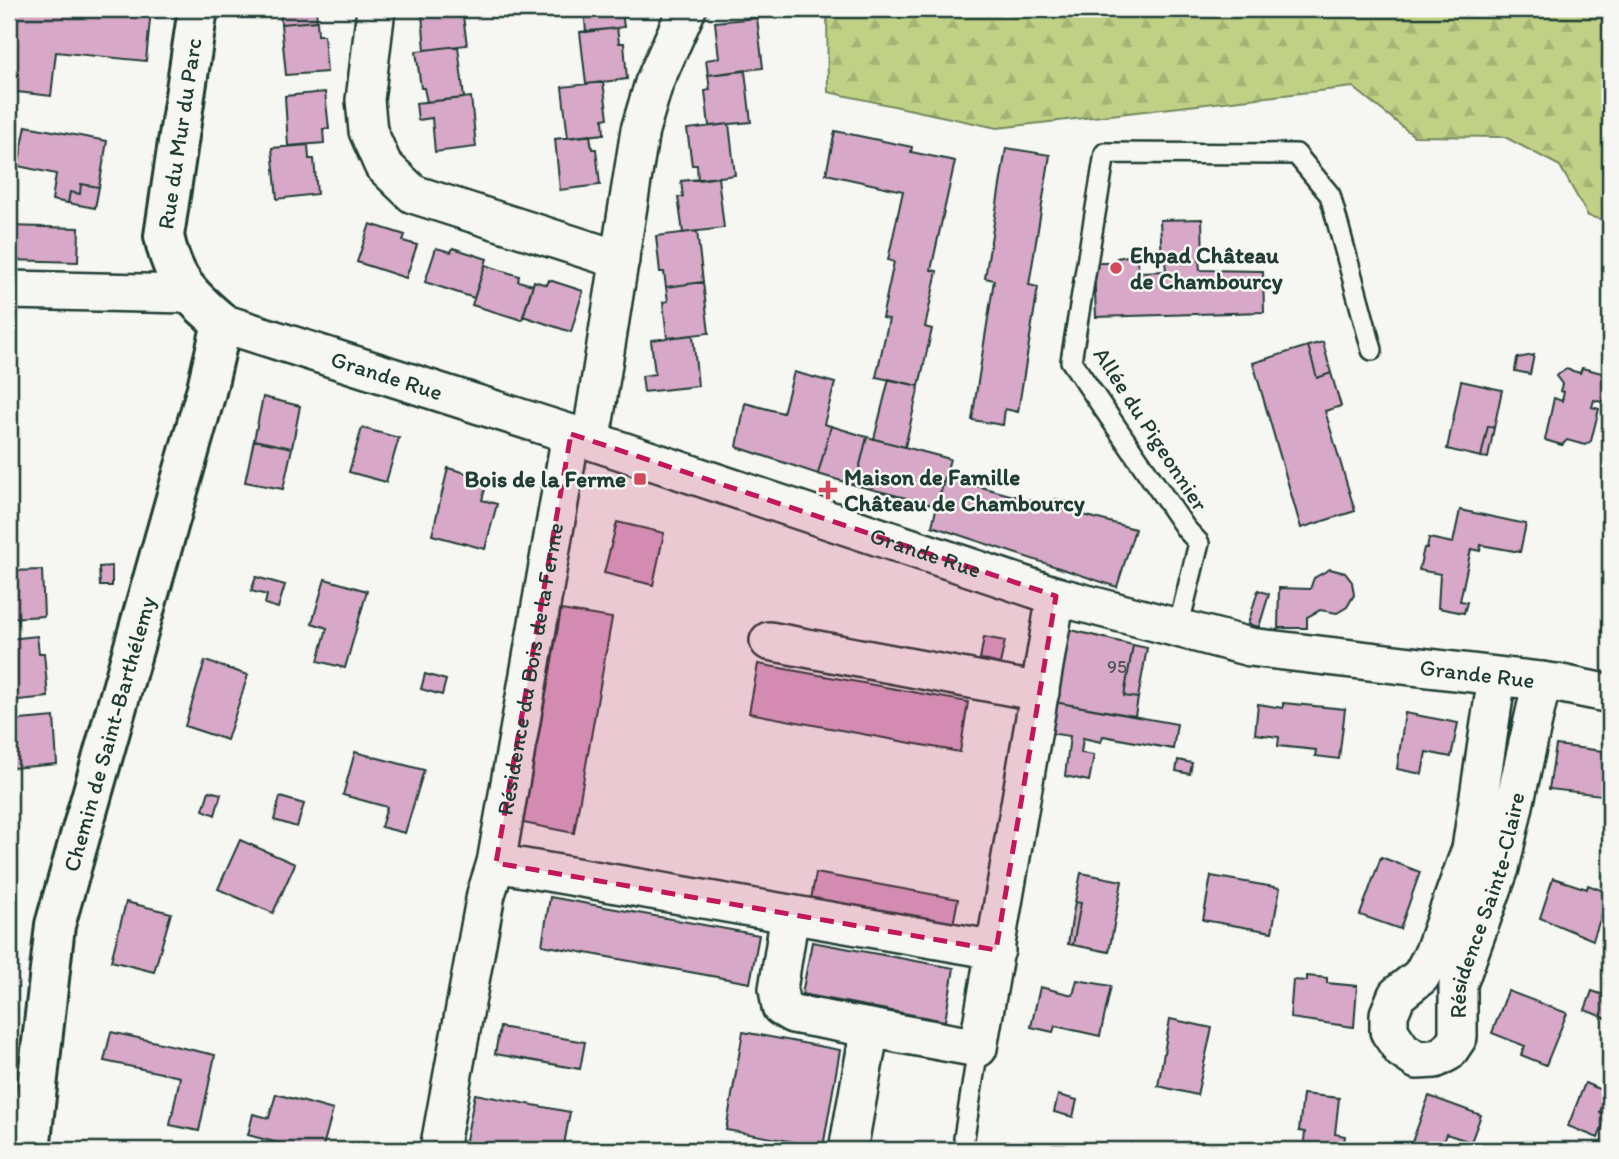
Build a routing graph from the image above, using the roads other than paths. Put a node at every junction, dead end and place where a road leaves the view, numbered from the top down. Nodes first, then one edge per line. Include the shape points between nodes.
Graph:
1 (198, 9) edge
2 (376, 9) edge
3 (687, 9) edge
4 (620, 260) junction
5 (9, 290) edge
6 (188, 294) junction
7 (222, 323) junction
8 (1372, 350) dead end
9 (581, 437) junction
10 (1056, 596) junction
11 (1178, 628) junction
12 (769, 641) dead end
13 (1497, 677) junction
14 (1542, 681) junction
15 (1040, 692) junction
16 (1610, 694) edge
17 (496, 863) junction
18 (790, 914) junction
19 (996, 950) junction
20 (870, 1028) junction
21 (978, 1048) junction
22 (964, 1138) dead end
23 (30, 1150) edge
24 (439, 1150) edge
25 (848, 1150) edge

1 - 6 street, Rue du Mur du Parc via 164,236 169,258
2 - 4 street via 366,100 368,131 383,165 413,194
3 - 4 street, Résidence du Bois de la Ferme via 654,83 640,130
4 - 9 street, Résidence du Bois de la Ferme
5 - 6 street
6 - 7 street, Grande Rue
7 - 9 street, Grande Rue
7 - 23 street, Chemin de Saint-Barthélemy via 55,925
8 - 11 lane, Allée du Pigeonnier via 1330,195 1296,154 1105,153 1072,361 1199,543
9 - 10 street, Grande Rue
9 - 17 street, Résidence du Bois de la Ferme
10 - 11 street, Grande Rue
10 - 15 street
11 - 13 street, Grande Rue via 1250,647
12 - 15 street
13 - 14 street, Grande Rue
13 - 14 street, Résidence Sainte-Claire via 1471,849 1433,954 1421,976 1397,995 1389,1014 1389,1031 1402,1051 1417,1060 1435,1059 1448,1052 1458,1037 1458,984 1500,868
14 - 16 street, Grande Rue
15 - 19 street
17 - 18 street
17 - 24 street, Résidence du Bois de la Ferme via 485,894
18 - 19 street
18 - 20 street via 778,989 781,1007 793,1014
19 - 21 street
20 - 21 street
20 - 25 street
21 - 22 lane

